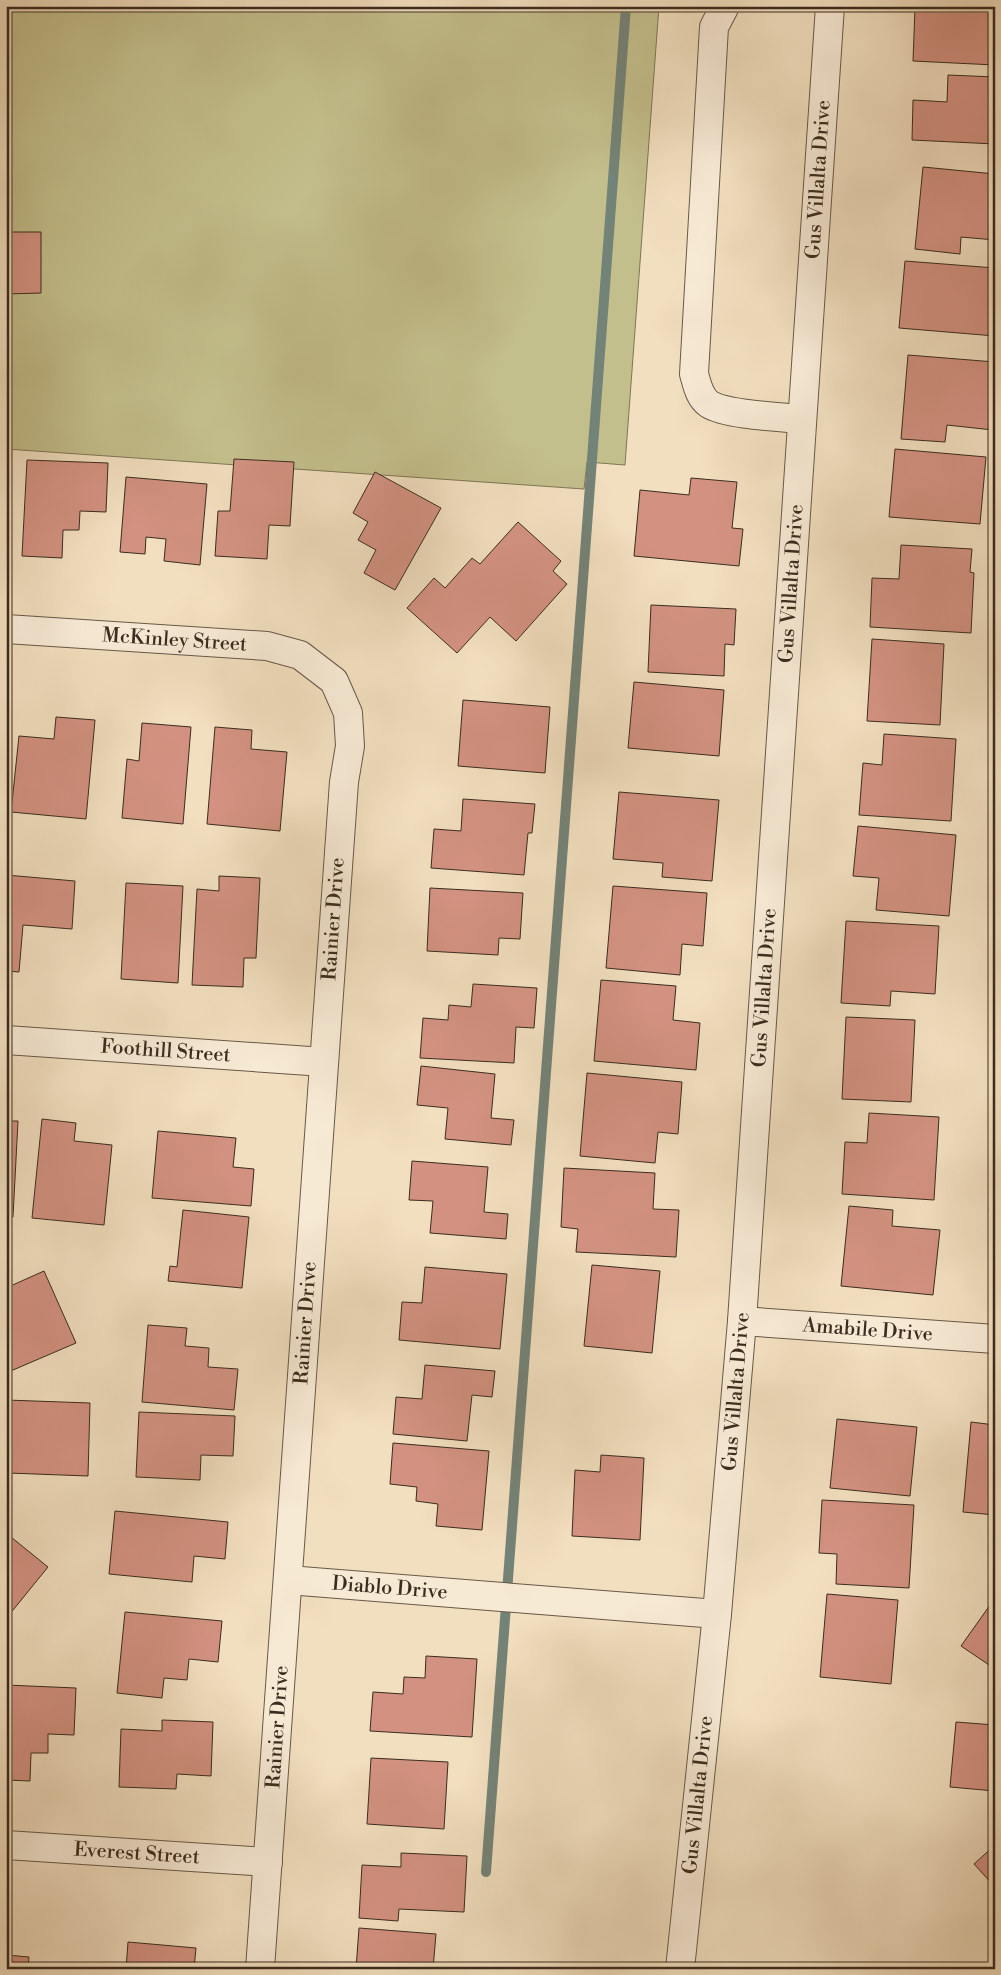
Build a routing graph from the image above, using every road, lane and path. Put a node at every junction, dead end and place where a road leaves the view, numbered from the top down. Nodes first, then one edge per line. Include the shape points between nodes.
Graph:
1 (725, 6) edge
2 (830, 6) edge
3 (802, 419) junction
4 (6, 629) edge
5 (334, 681) joint
6 (6, 1040) edge
7 (324, 1062) junction
8 (742, 1321) junction
9 (995, 1339) edge
10 (288, 1580) junction
11 (717, 1614) junction
12 (6, 1845) edge
13 (268, 1862) junction
14 (260, 1969) edge
15 (680, 1969) edge

1 - 3 street via 714,27 694,374 699,392 709,404 726,410
2 - 3 street, Gus Villalta Drive
3 - 8 street, Gus Villalta Drive
4 - 5 street, McKinley Street via 266,646 300,655
5 - 7 street, Rainier Drive via 348,713 350,746 344,782
6 - 7 street, Foothill Street
7 - 10 street, Rainier Drive
8 - 9 street, Amabile Drive
8 - 11 street, Gus Villalta Drive
10 - 11 street, Diablo Drive
10 - 13 street, Rainier Drive
11 - 15 street, Gus Villalta Drive
12 - 13 street, Everest Street
13 - 14 street, Rainier Drive

